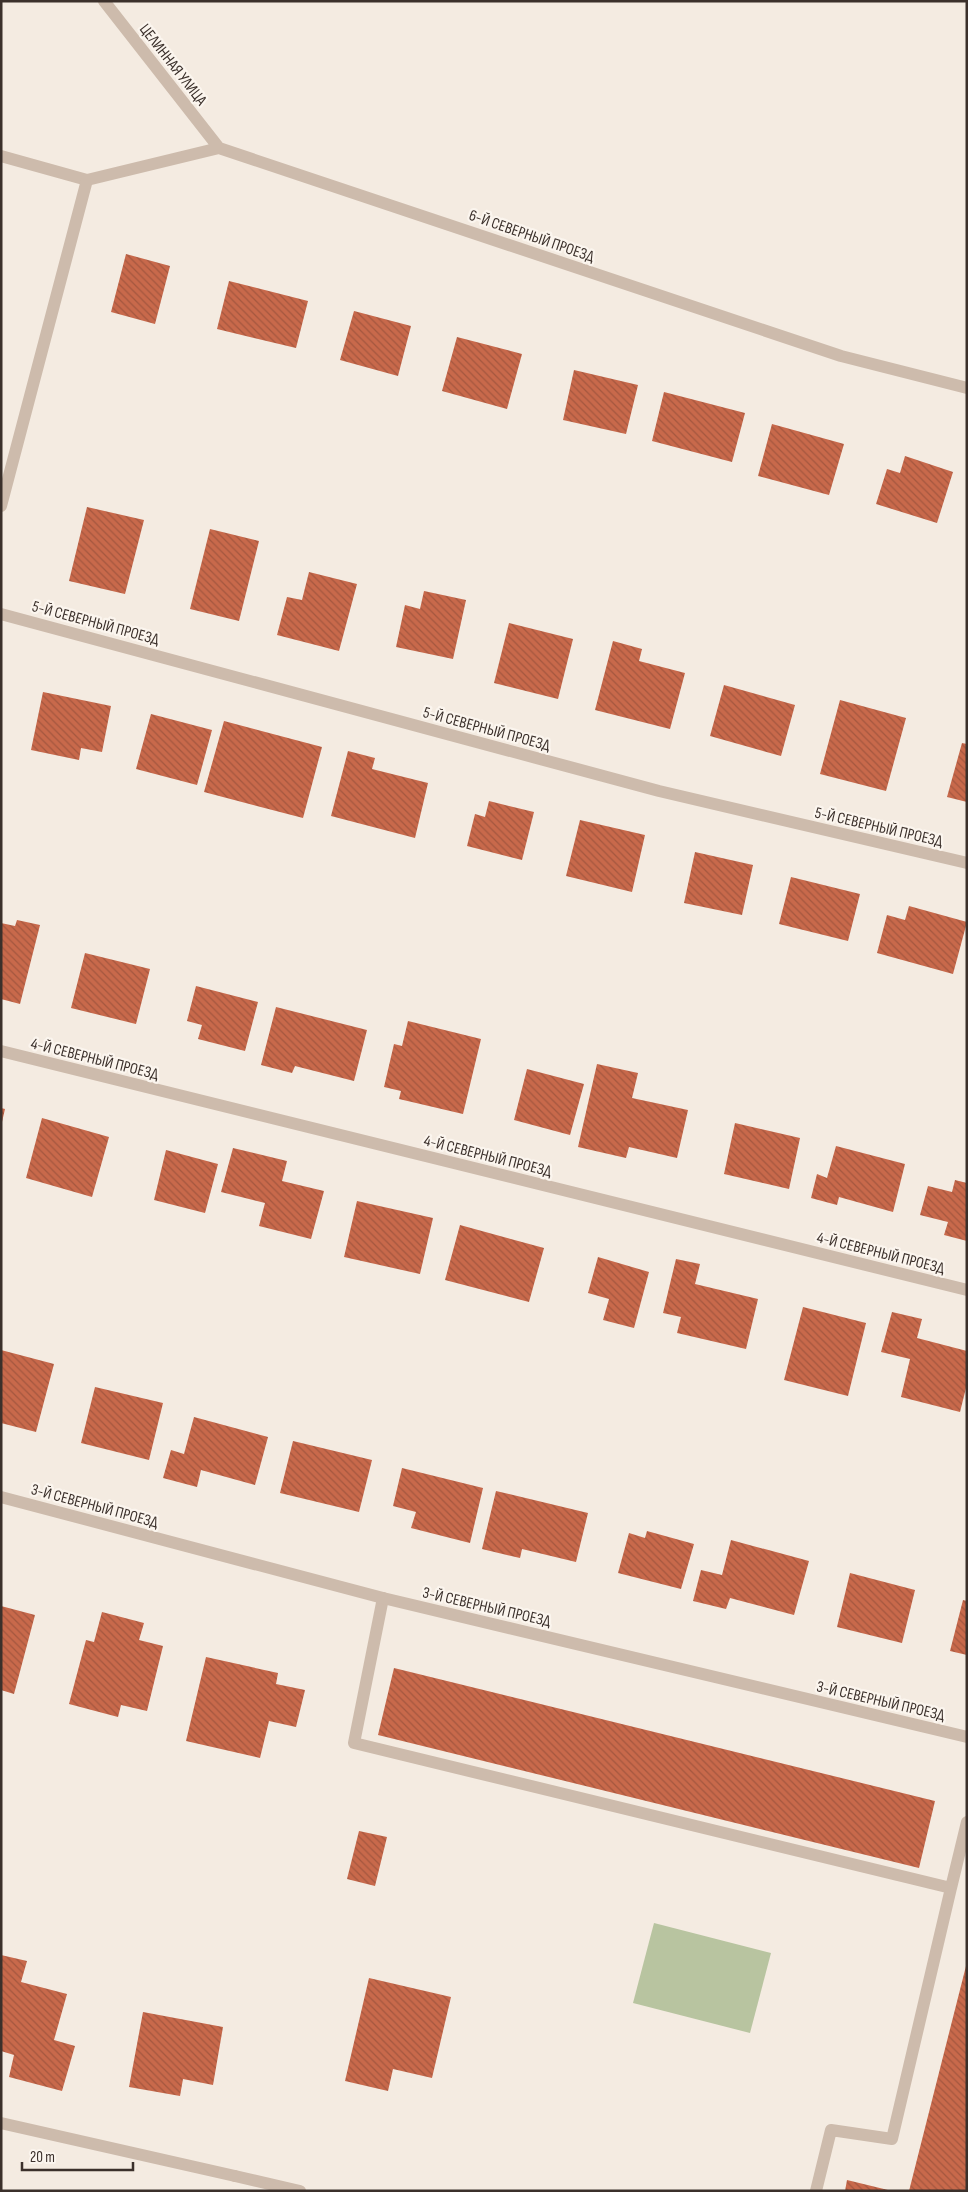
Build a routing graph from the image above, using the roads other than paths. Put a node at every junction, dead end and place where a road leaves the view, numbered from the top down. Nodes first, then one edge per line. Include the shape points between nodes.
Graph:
1 (104, 1) edge
2 (219, 148) junction
3 (1, 156) edge
4 (86, 180) junction
5 (967, 388) edge
6 (1, 506) edge
7 (1, 614) edge
8 (967, 863) edge
9 (1, 1052) edge
10 (967, 1290) edge
11 (1, 1497) edge
12 (383, 1598) junction
13 (967, 1737) edge
14 (967, 1822) edge
15 (951, 1888) junction
16 (1, 2123) edge
17 (300, 2191) edge
18 (816, 2191) edge

1 - 2 street, ЦЕЛИННАЯ УЛИЦА
2 - 4 street
2 - 5 street, 6-Й СЕВЕРНЫЙ ПРОЕЗД via 841,356
3 - 4 street
4 - 6 street
7 - 8 street, 5-Й СЕВЕРНЫЙ ПРОЕЗД via 660,791
9 - 10 street, 4-Й СЕВЕРНЫЙ ПРОЕЗД
11 - 12 street, 3-Й СЕВЕРНЫЙ ПРОЕЗД
12 - 13 street, 3-Й СЕВЕРНЫЙ ПРОЕЗД
12 - 15 street via 354,1743
14 - 15 street
15 - 18 street via 892,2139 831,2130
16 - 17 street

